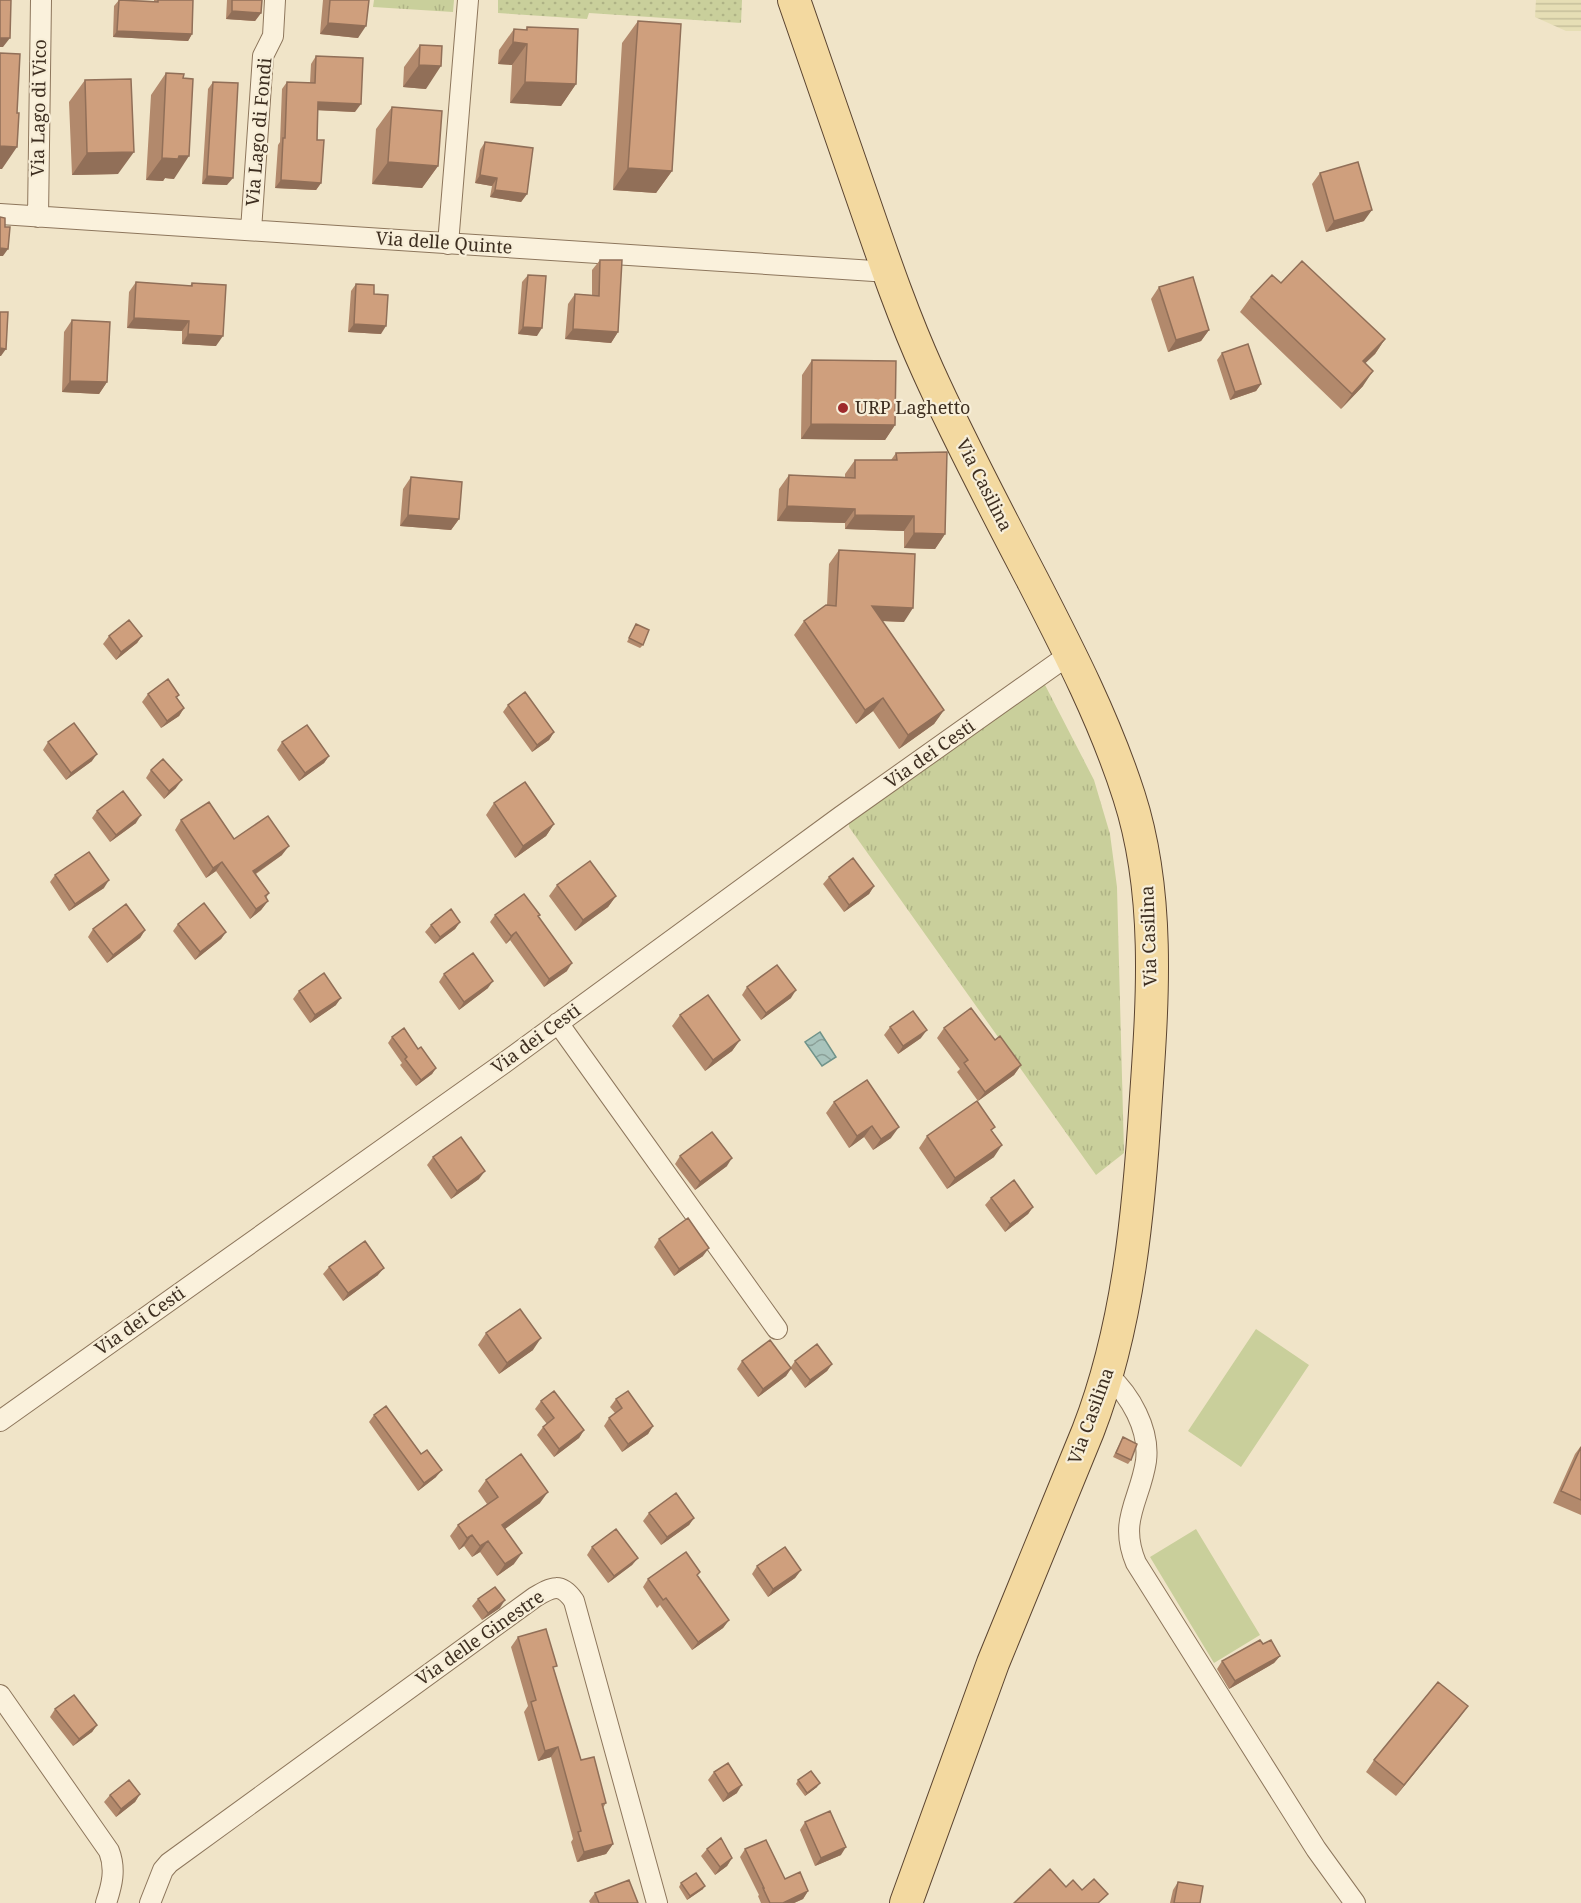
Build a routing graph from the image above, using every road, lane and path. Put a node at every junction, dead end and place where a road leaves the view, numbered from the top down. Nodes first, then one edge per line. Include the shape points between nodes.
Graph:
1 (41, 0) edge
2 (275, 0) edge
3 (468, 0) edge
4 (794, 0) edge
5 (0, 214) edge
6 (38, 217) junction
7 (251, 230) junction
8 (448, 244) junction
9 (889, 272) junction
10 (1070, 654) junction
11 (558, 1023) junction
12 (777, 1329) dead end
13 (1108, 1375) junction
14 (0, 1421) edge
15 (0, 1695) edge
16 (106, 1903) edge
17 (150, 1903) edge
18 (657, 1903) edge
19 (906, 1903) edge
20 (1355, 1903) edge

1 - 6 street, Via Lago di Vico
2 - 7 street, Via Lago di Fondi via 273,36 263,56
3 - 8 street
4 - 9 main road, Via Casilina
5 - 6 street, Via delle Quinte
6 - 7 street, Via delle Quinte
7 - 8 street, Via delle Quinte
8 - 9 street, Via delle Quinte
9 - 10 main road, Via Casilina via 952,424
10 - 11 street, Via dei Cesti
10 - 13 main road, Via Casilina via 1105,730 1130,798 1143,851 1150,912 1151,1011 1143,1141 1126,1291
11 - 12 street
11 - 14 street, Via dei Cesti
13 - 19 main road, Via Casilina via 993,1663
13 - 20 street via 1135,1411 1146,1448 1128,1527 1129,1546 1136,1563 1316,1849
15 - 16 street via 109,1851 114,1870
17 - 18 street, Via delle Ginestre via 163,1870 170,1863 535,1597 553,1588 562,1588 574,1601

